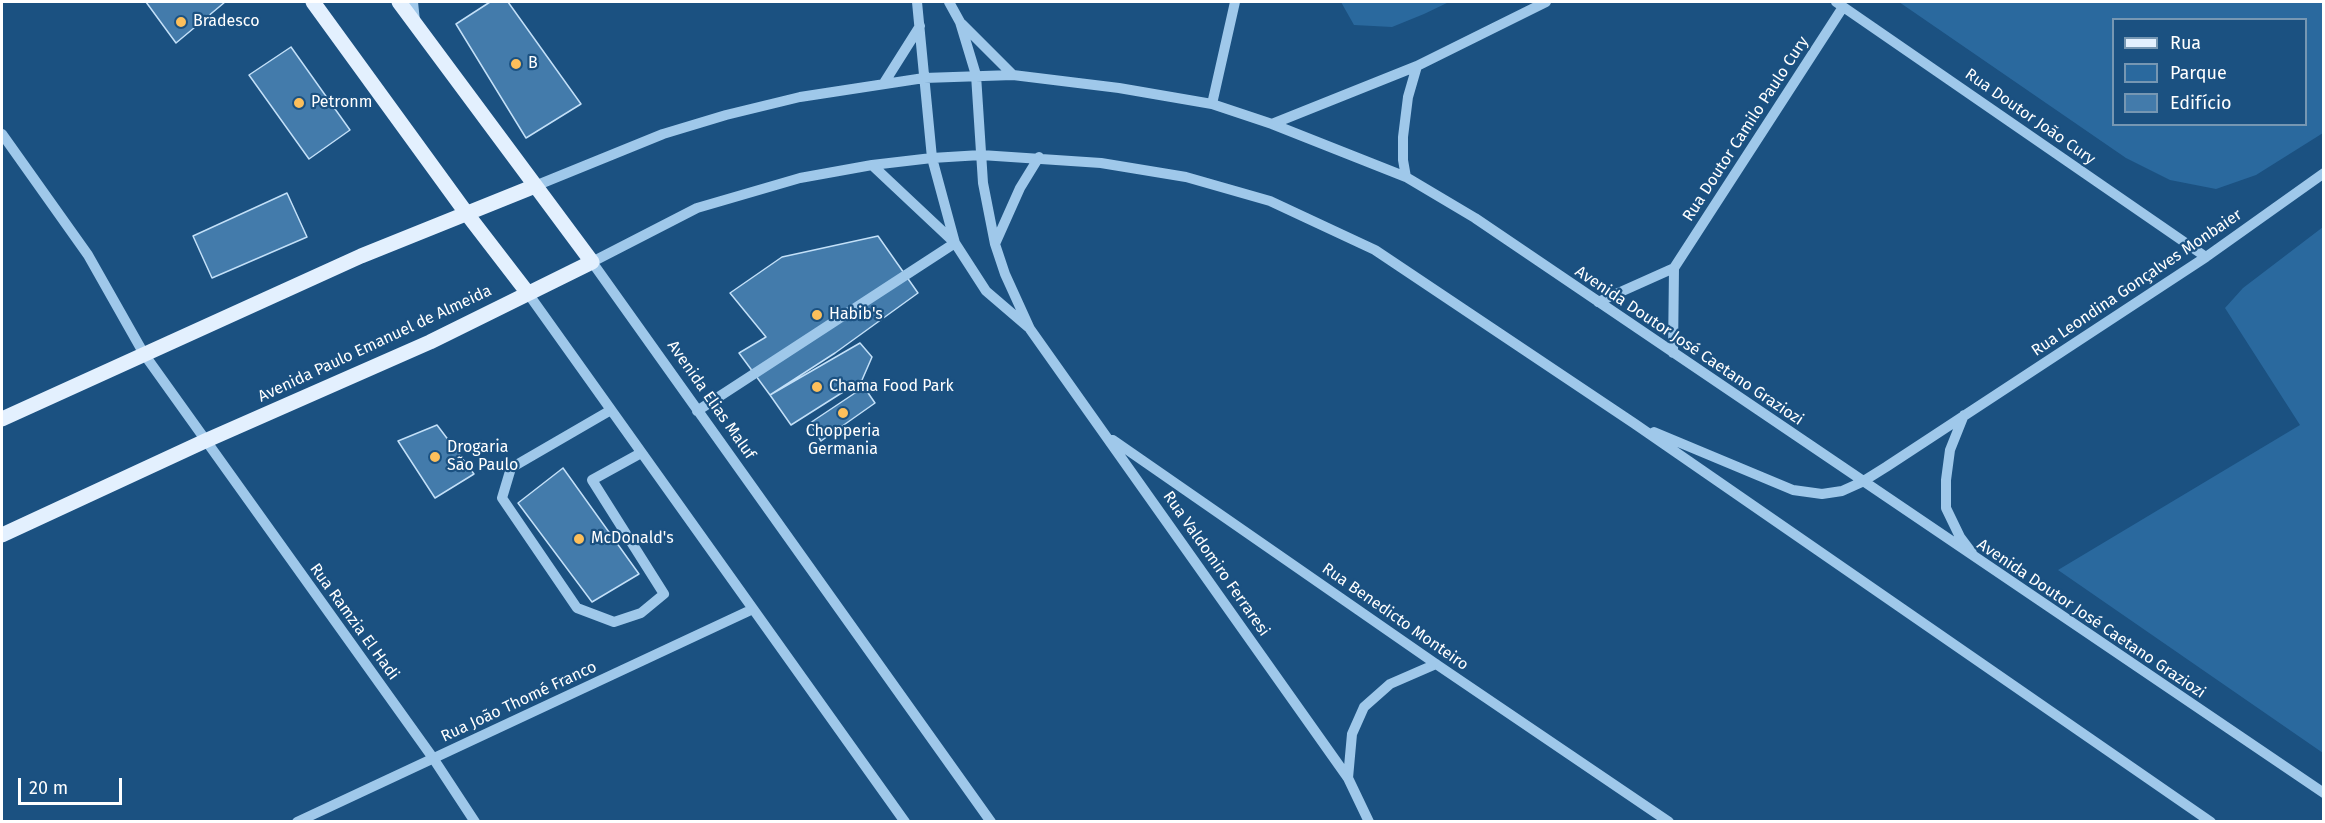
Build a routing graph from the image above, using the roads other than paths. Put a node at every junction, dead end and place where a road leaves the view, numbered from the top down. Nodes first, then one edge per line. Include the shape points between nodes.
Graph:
1 (313, 2) edge
2 (399, 2) edge
3 (413, 2) edge
4 (917, 2) edge
5 (950, 2) edge
6 (1235, 2) edge
7 (1546, 2) edge
8 (1840, 4) edge
9 (960, 22) junction
10 (415, 25) junction
11 (920, 26) junction
12 (1417, 66) junction
13 (975, 75) junction
14 (1013, 75) junction
15 (924, 78) junction
16 (884, 83) junction
17 (1212, 104) junction
18 (1272, 124) junction
19 (2, 134) edge
20 (981, 155) junction
21 (932, 158) junction
22 (1039, 158) junction
23 (872, 165) junction
24 (2324, 173) edge
25 (1407, 177) junction
26 (535, 186) junction
27 (467, 214) junction
28 (954, 243) junction
29 (995, 244) junction
30 (2206, 258) junction
31 (592, 262) junction
32 (1674, 268) junction
33 (527, 292) junction
34 (1598, 302) junction
35 (1030, 329) junction
36 (1673, 353) junction
37 (144, 354) junction
38 (610, 410) junction
39 (697, 411) junction
40 (1964, 415) junction
41 (2, 418) edge
42 (1635, 424) junction
43 (1106, 435) junction
44 (205, 441) junction
45 (641, 453) junction
46 (1862, 482) junction
47 (2, 535) edge
48 (1978, 561) junction
49 (753, 609) junction
50 (1436, 664) junction
51 (433, 758) junction
52 (1348, 778) junction
53 (2324, 794) edge
54 (297, 822) edge
55 (475, 822) edge
56 (905, 822) edge
57 (991, 822) edge
58 (1369, 822) edge
59 (1669, 822) edge
60 (2211, 822) edge

1 - 27 main road
2 - 10 main road, Avenida Elias Maluf
3 - 10 street
4 - 11 street
5 - 9 street
6 - 17 street
7 - 12 street
8 - 30 street, Rua Doutor João Cury
8 - 32 street, Rua Doutor Camilo Paulo Cury
9 - 13 street
9 - 14 street
10 - 26 main road, Avenida Elias Maluf
11 - 15 street
11 - 16 street
12 - 18 street
12 - 25 street via 1403,137
13 - 14 street, Avenida Doutor José Caetano Graziozi
13 - 15 street, Avenida Doutor José Caetano Graziozi
13 - 20 street
14 - 17 street, Avenida Doutor José Caetano Graziozi
15 - 16 street, Avenida Doutor José Caetano Graziozi
15 - 21 street
16 - 26 street, Avenida Doutor José Caetano Graziozi via 726,115 663,135
17 - 18 street, Avenida Doutor José Caetano Graziozi
18 - 25 street, Avenida Doutor José Caetano Graziozi
19 - 37 street via 88,255
20 - 21 street
20 - 22 street
20 - 29 street, Rua Valdomiro Ferraresi via 982,183
21 - 23 street
21 - 28 street, Rua Valdomiro Ferraresi
22 - 29 street via 1020,188
22 - 42 street via 1186,177 1270,201 1375,250
23 - 28 street
23 - 31 street via 800,178 697,208
24 - 30 street, Rua Leondina Gonçalves Monbaier
25 - 34 street, Avenida Doutor José Caetano Graziozi
26 - 27 main road
26 - 31 main road, Avenida Elias Maluf
27 - 33 main road
27 - 37 main road via 362,256
28 - 35 street, Rua Valdomiro Ferraresi via 986,291
28 - 39 street
29 - 35 street, Rua Valdomiro Ferraresi
30 - 40 street, Rua Leondina Gonçalves Monbaier
31 - 33 main road, Avenida Paulo Emanuel de Almeida
31 - 39 street, Avenida Elias Maluf
32 - 34 street
32 - 36 street
33 - 38 street
33 - 44 main road, Avenida Paulo Emanuel de Almeida via 430,342
34 - 36 street, Avenida Doutor José Caetano Graziozi
35 - 43 street, Rua Valdomiro Ferraresi
36 - 46 street, Avenida Doutor José Caetano Graziozi
37 - 41 main road
37 - 44 street
38 - 45 street
38 - 45 street via 511,468 502,498 577,608 614,621 641,613 664,594 592,480
39 - 57 street, Avenida Elias Maluf
40 - 46 street, Rua Leondina Gonçalves Monbaier
40 - 48 street via 1950,450 1946,508 1960,537
42 - 46 street, Rua Leondina Gonçalves Monbaier via 1793,490 1822,494
42 - 60 street
43 - 50 street, Rua Benedicto Monteiro
43 - 52 street, Rua Valdomiro Ferraresi
44 - 47 main road, Avenida Paulo Emanuel de Almeida
44 - 51 street, Rua Ramzia El Hadi
45 - 49 street
46 - 48 street, Avenida Doutor José Caetano Graziozi
48 - 53 street, Avenida Doutor José Caetano Graziozi
49 - 51 street, Rua João Thomé Franco
49 - 56 street
50 - 52 street via 1390,684 1364,707 1352,734
50 - 59 street, Rua Benedicto Monteiro
51 - 54 street, Rua João Thomé Franco
51 - 55 street, Rua Ramzia El Hadi
52 - 58 street, Rua Valdomiro Ferraresi

